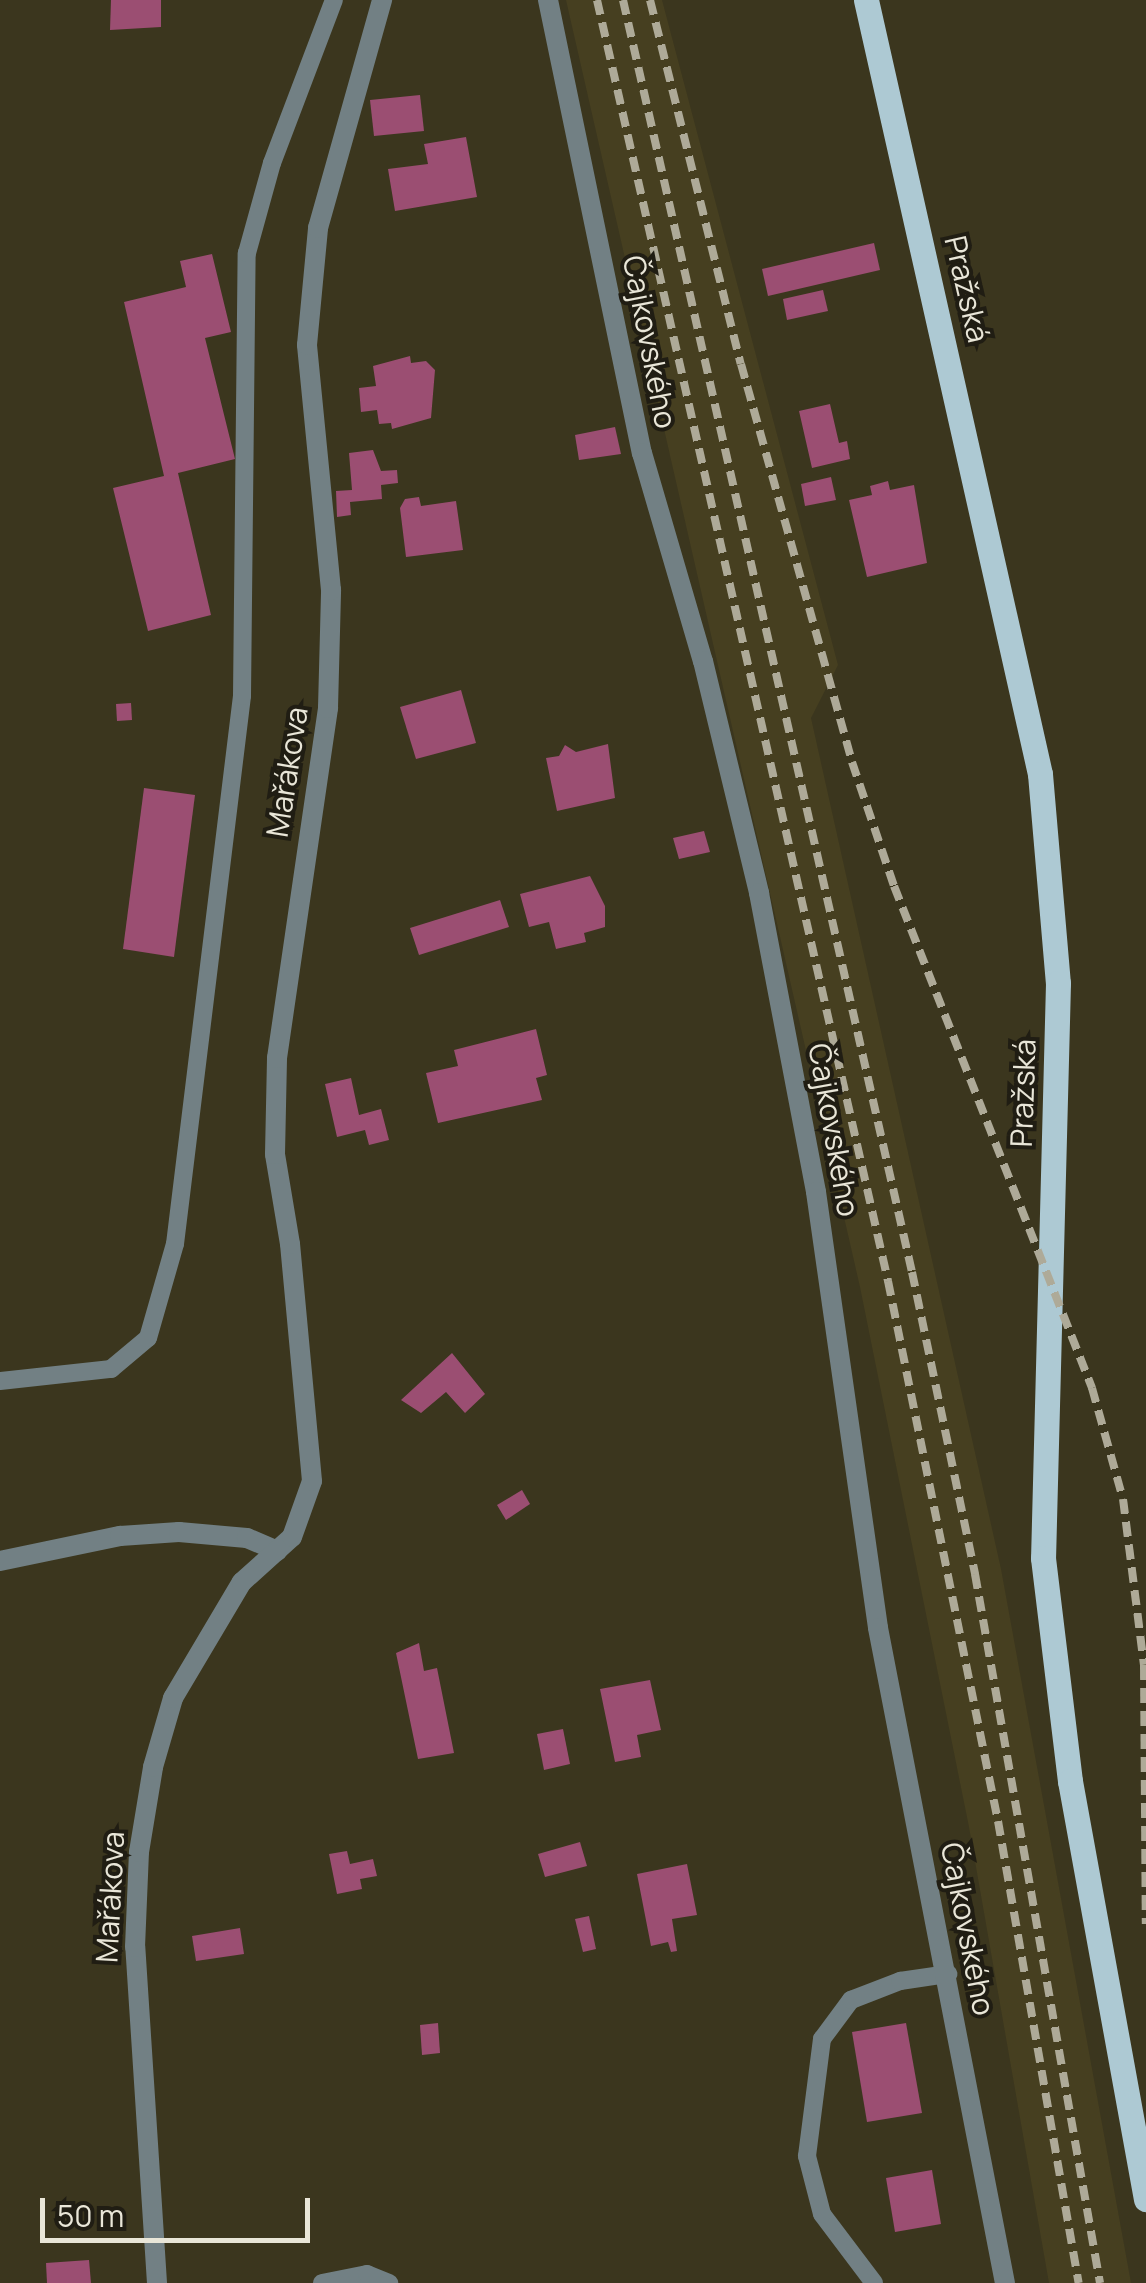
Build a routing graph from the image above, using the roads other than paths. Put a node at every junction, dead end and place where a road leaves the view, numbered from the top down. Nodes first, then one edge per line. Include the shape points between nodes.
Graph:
1 (334, 0) edge
2 (382, 0) edge
3 (548, 0) edge
4 (866, 0) edge
5 (0, 1381) edge
6 (277, 1551) junction
7 (0, 1561) edge
8 (948, 1974) junction
9 (1146, 2199) edge
10 (157, 2283) edge
11 (322, 2283) edge
12 (389, 2283) edge
13 (874, 2283) edge
14 (1004, 2283) edge

1 - 5 lane via 272,163 247,253 242,696 175,1244 148,1338 111,1369
2 - 6 street, Mařákova via 318,228 306,345 332,590 328,708 276,1058 275,1154 312,1481 292,1536
3 - 8 street, Čajkovského via 642,452 759,893 816,1192 878,1628
4 - 9 main road, Pražská via 1040,774 1058,984 1043,1558 1070,1781
6 - 7 street via 247,1538 179,1532 120,1536
6 - 10 street, Mařákova via 242,1582 173,1698 144,1818 136,2033
8 - 13 lane via 900,1980 851,2000 822,2039 807,2156 822,2214
8 - 14 street, Čajkovského
11 - 12 lane via 367,2274

